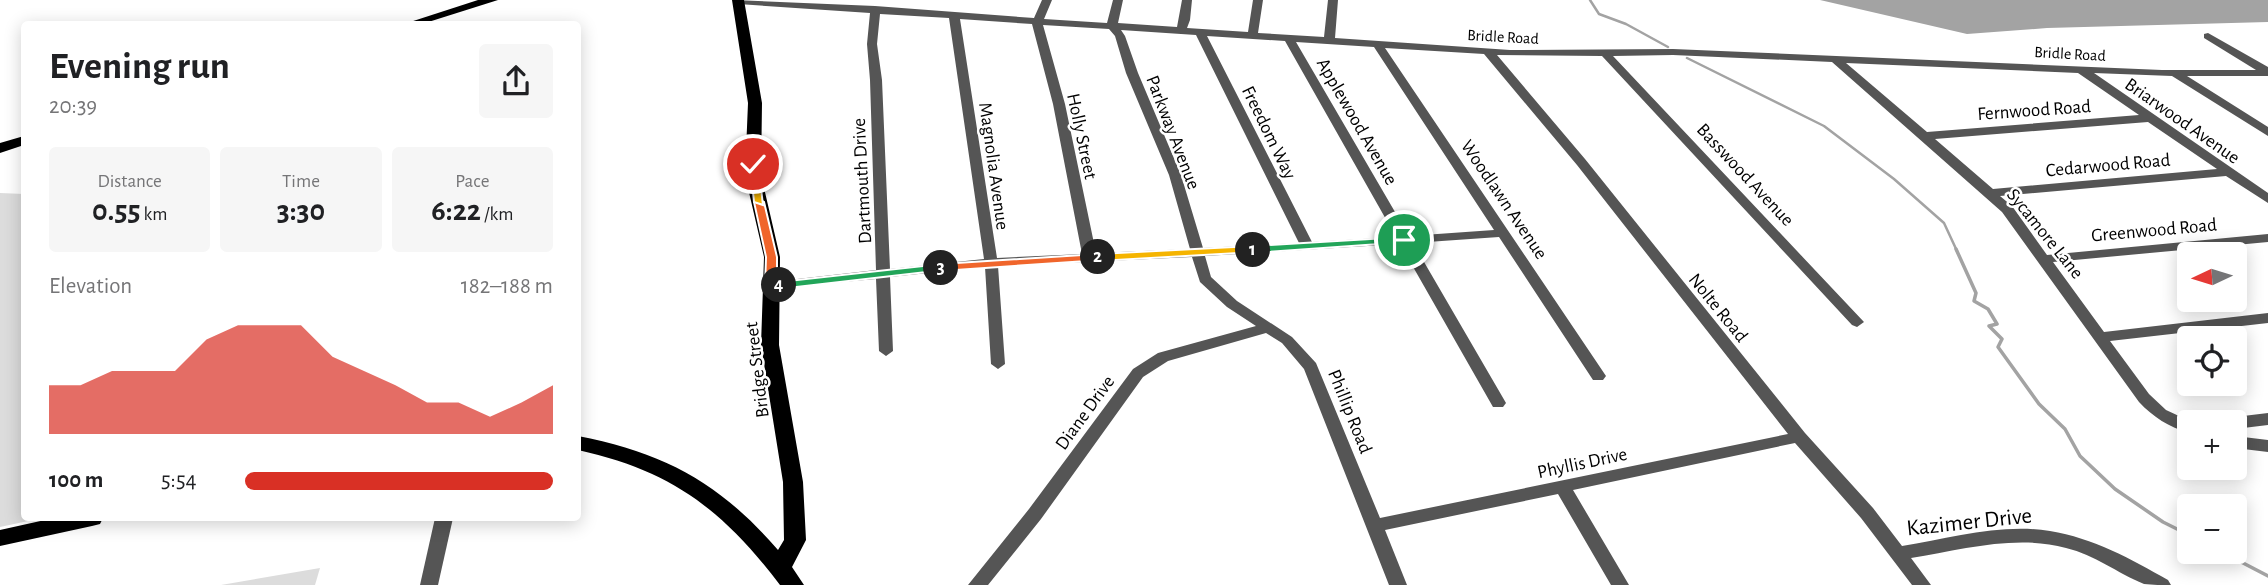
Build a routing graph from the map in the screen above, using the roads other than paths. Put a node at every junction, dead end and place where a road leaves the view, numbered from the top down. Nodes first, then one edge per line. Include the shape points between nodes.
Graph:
1 (492, 0) edge
2 (1047, 0) edge
3 (1118, 0) edge
4 (1187, 0) edge
5 (1258, 0) edge
6 (1333, 0) edge
7 (738, 1) edge
8 (875, 9) junction
9 (954, 15) junction
10 (420, 21) edge
11 (1037, 22) junction
12 (1113, 27) junction
13 (1180, 32) junction
14 (1200, 33) junction
15 (2208, 36) dead end
16 (1252, 37) junction
17 (1289, 39) junction
18 (1329, 41) junction
19 (1378, 44) junction
20 (1488, 52) junction
21 (1605, 53) junction
22 (1835, 59) junction
23 (2080, 69) junction
24 (2268, 72) edge
25 (2174, 73) junction
26 (2149, 118) junction
27 (2268, 132) edge
28 (1922, 136) junction
29 (21, 141) edge
30 (0, 148) edge
31 (2229, 173) junction
32 (1990, 193) junction
33 (2268, 199) edge
34 (1505, 233) junction
35 (2268, 238) edge
36 (1404, 240) junction
37 (1307, 246) junction
38 (1197, 253) junction
39 (1090, 258) junction
40 (2044, 259) junction
41 (989, 263) junction
42 (884, 274) junction
43 (771, 286) junction
44 (2268, 318) edge
45 (1857, 322) dead end
46 (1269, 327) junction
47 (2101, 337) junction
48 (886, 351) dead end
49 (998, 364) dead end
50 (1598, 376) dead end
51 (1499, 403) dead end
52 (2268, 419) edge
53 (2177, 422) edge
54 (2247, 422) edge
55 (1799, 437) junction
56 (2247, 443) edge
57 (581, 444) edge
58 (2268, 446) edge
59 (1563, 487) junction
60 (78, 521) edge
61 (443, 521) edge
62 (1373, 526) junction
63 (0, 538) edge
64 (1898, 553) junction
65 (780, 567) junction
66 (429, 585) edge
67 (793, 585) edge
68 (977, 585) edge
69 (1398, 585) edge
70 (1620, 585) edge
71 (1922, 585) edge
72 (2162, 585) edge

1 - 10 main road
2 - 11 street
3 - 12 street
4 - 13 street
5 - 16 street
6 - 18 street
7 - 8 street, Bridle Road
7 - 43 main road, Bridge Street via 755,103 753,174 772,257
8 - 9 street, Bridle Road
8 - 42 street, Dartmouth Drive via 872,44
9 - 11 street, Bridle Road
9 - 41 street, Magnolia Avenue
11 - 12 street, Bridle Road
11 - 39 street, Holly Street
12 - 13 street, Bridle Road
12 - 38 street, Parkway Avenue via 1175,174
13 - 14 street, Bridle Road
14 - 16 street, Bridle Road
14 - 37 street, Freedom Way
15 - 24 street
16 - 17 street, Bridle Road
17 - 18 street, Bridle Road
17 - 36 street, Applewood Avenue
18 - 19 street, Bridle Road
19 - 20 street, Bridle Road
19 - 34 street, Woodlawn Avenue
20 - 21 street, Bridle Road
20 - 55 street, Nolte Road
21 - 22 street, Bridle Road
21 - 45 street, Basswood Avenue
22 - 23 street, Bridle Road
22 - 28 street, Sycamore Lane
23 - 25 street, Bridle Road
23 - 26 street, Briarwood Avenue
24 - 25 street, Bridle Road
25 - 27 street
26 - 28 street, Fernwood Road
26 - 31 street, Briarwood Avenue
28 - 32 street, Sycamore Lane
29 - 30 main road
31 - 32 street, Cedarwood Road
31 - 33 street, Briarwood Avenue
32 - 40 street, Sycamore Lane
34 - 36 street
34 - 50 street, Woodlawn Avenue
35 - 40 street, Greenwood Road
36 - 37 street
36 - 51 street, Applewood Avenue
37 - 38 street
38 - 39 street
38 - 46 street, Phillip Road via 1205,279 1216,291
39 - 41 street
40 - 47 street, Sycamore Lane
41 - 42 street
41 - 49 street, Magnolia Avenue
42 - 43 street
42 - 48 street, Dartmouth Drive
43 - 65 main road, Bridge Street via 770,345 796,517 795,540
44 - 47 street
46 - 62 street, Phillip Road via 1311,367
46 - 68 street, Diane Drive via 1163,357 1139,373
47 - 53 street, Sycamore Lane via 2144,398
52 - 54 street
55 - 59 street, Phyllis Drive
55 - 64 street, Nolte Road
56 - 58 street
57 - 65 main road via 650,462 700,490
59 - 62 street, Phyllis Drive
59 - 70 street
60 - 63 main road
61 - 66 street
62 - 69 street, Phillip Road
64 - 71 street, Nolte Road
64 - 72 street, Kazimer Drive via 1995,539 2048,537 2101,552
65 - 67 main road

